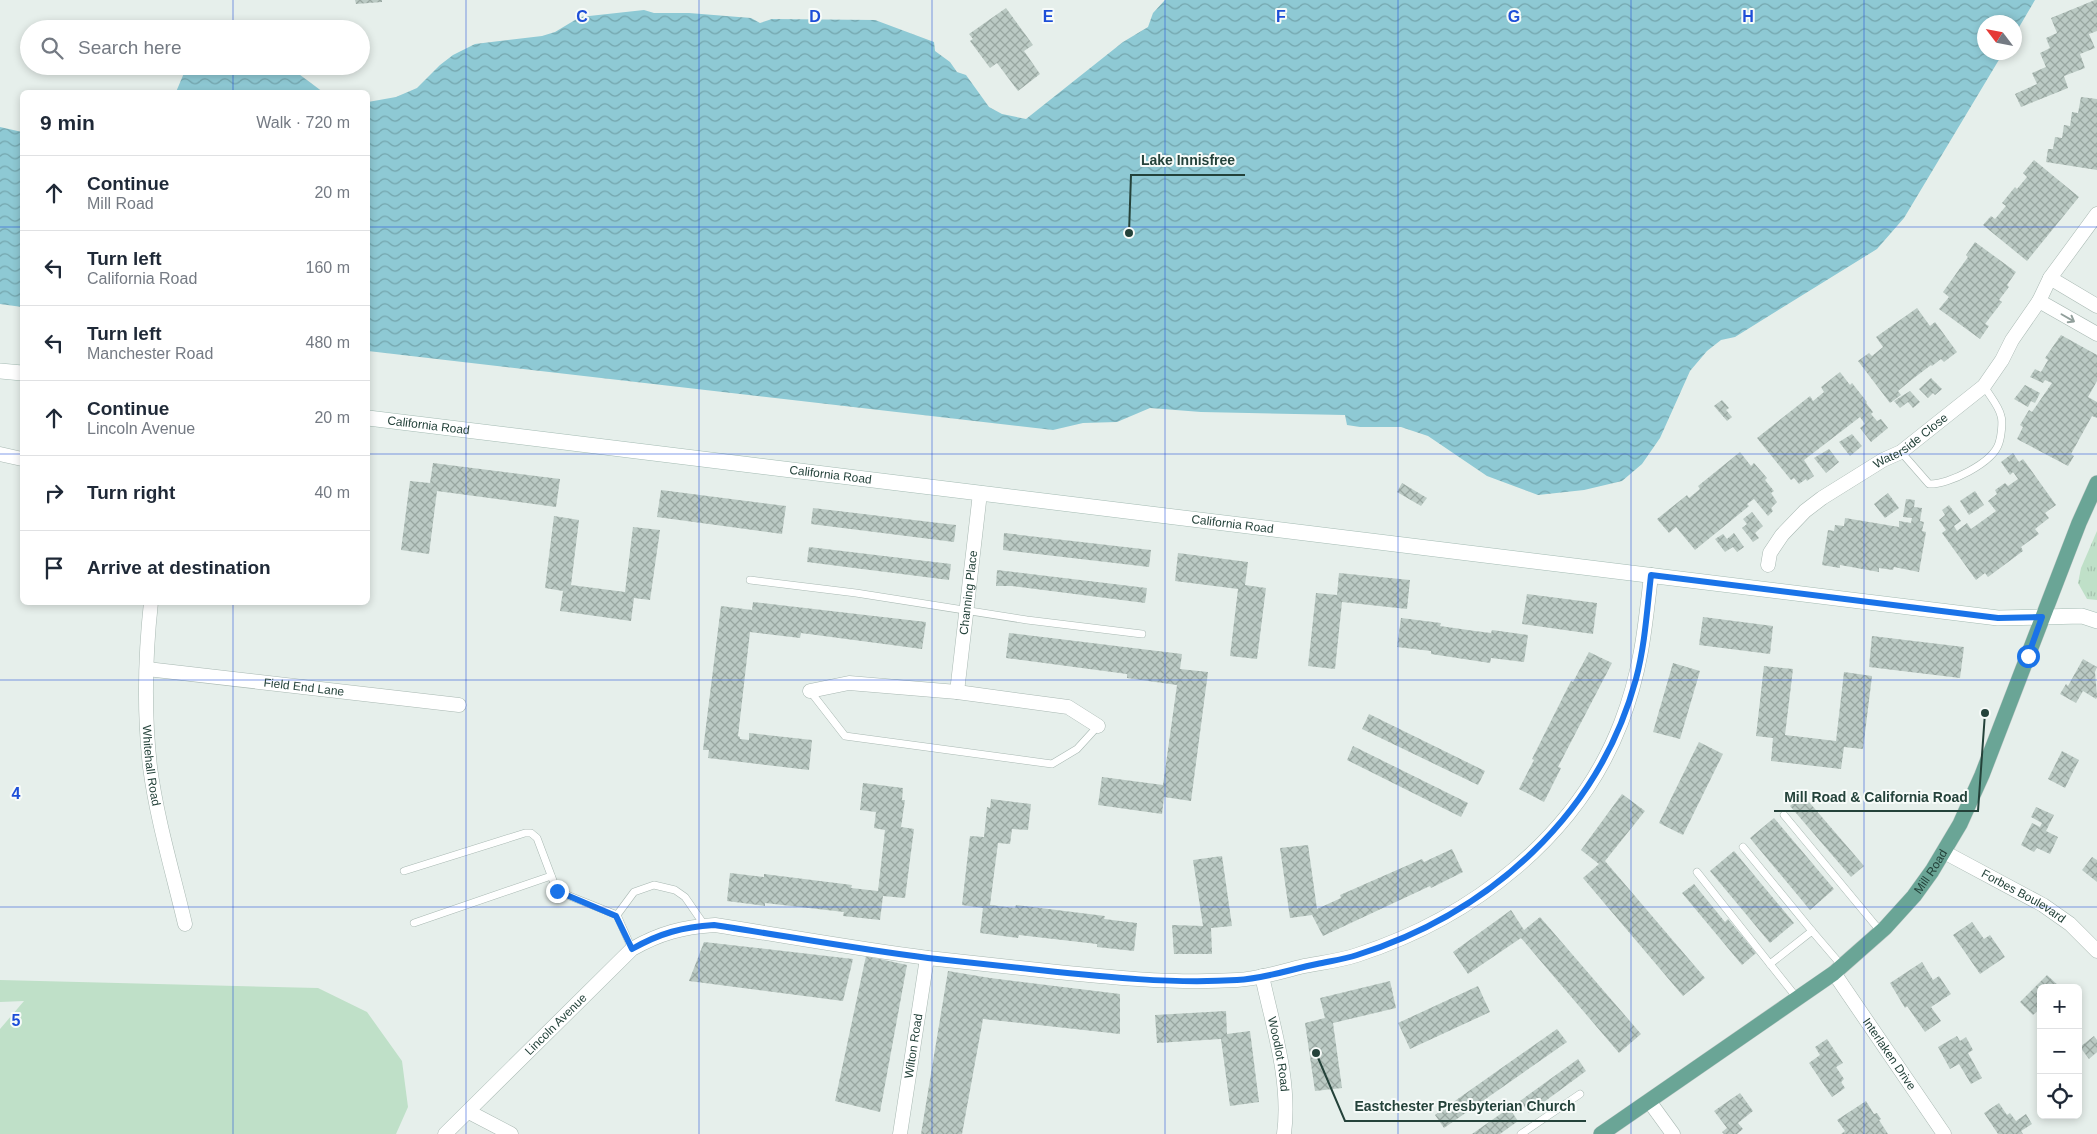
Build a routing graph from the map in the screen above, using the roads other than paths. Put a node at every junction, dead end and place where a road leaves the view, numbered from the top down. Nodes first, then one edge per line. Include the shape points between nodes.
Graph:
1 (2097, 214) edge
2 (2050, 278) junction
3 (2039, 301) junction
4 (2097, 306) edge
5 (2096, 331) edge
6 (0, 371) edge
7 (20, 374) edge
8 (1984, 386) junction
9 (370, 418) edge
10 (1901, 452) junction
11 (0, 454) edge
12 (20, 459) edge
13 (2097, 483) edge
14 (980, 493) junction
15 (1768, 565) dead end
16 (1651, 575) junction
17 (750, 580) dead end
18 (150, 605) edge
19 (966, 611) junction
20 (2042, 617) junction
21 (2097, 621) edge
22 (1142, 634) dead end
23 (147, 669) junction
24 (810, 691) joint
25 (957, 692) junction
26 (459, 706) dead end
27 (1098, 726) joint
28 (1784, 815) dead end
29 (1742, 847) dead end
30 (1944, 852) junction
31 (404, 871) dead end
32 (1697, 872) dead end
33 (551, 876) junction
34 (616, 916) junction
35 (414, 923) dead end
36 (185, 924) dead end
37 (705, 926) junction
38 (1812, 931) junction
39 (1881, 932) junction
40 (632, 949) junction
41 (2097, 951) edge
42 (927, 958) junction
43 (1770, 964) junction
44 (1838, 970) junction
45 (1262, 976) junction
46 (1797, 998) junction
47 (1580, 1094) dead end
48 (1649, 1101) junction
49 (469, 1112) junction
50 (1532, 1126) junction
51 (445, 1134) edge
52 (511, 1134) edge
53 (900, 1134) edge
54 (1284, 1134) edge
55 (1521, 1134) edge
56 (1538, 1134) edge
57 (1601, 1134) edge
58 (1673, 1134) edge
59 (1944, 1134) edge

1 - 2 street, Waterside Close
2 - 3 street, Waterside Close
2 - 4 street
3 -> 5 street
3 - 8 street, Waterside Close
6 - 7 main road
8 - 10 street, Waterside Close
8 - 10 lane via 2001,416 1999,444 1990,456 1962,476 1939,485 1929,484
9 - 14 main road, California Road
10 - 15 street, Waterside Close via 1805,511 1782,535 1770,554
11 - 12 street
13 - 20 main road, Mill Road
14 - 16 main road, California Road
14 - 19 street, Channing Place
16 - 20 main road, California Road via 1998,618
16 - 45 street, Lincoln Avenue via 1643,648 1620,725 1581,798 1545,842 1508,876 1438,921 1357,955
17 - 19 lane
18 - 23 street, Whitehall Road
19 - 22 lane
19 - 25 street, Channing Place
20 - 21 main road, California Road via 2082,616
20 - 30 main road, Mill Road via 1982,775
23 - 26 street, Field End Lane
23 - 36 street, Whitehall Road via 150,768
24 - 25 street via 849,683
24 - 27 lane via 845,736 1052,764 1077,748
25 - 27 street via 1068,707
28 - 39 lane
29 - 38 lane
30 - 39 main road, Mill Road via 1914,896
30 - 41 street, Forbes Boulevard via 2043,905 2070,924
31 - 33 lane via 531,833 537,838
32 - 43 lane
33 - 34 lane via 557,891
33 - 35 lane
34 - 37 lane via 634,892 654,885 675,890 685,897
34 - 40 lane
37 - 40 street, Lincoln Avenue via 654,936
37 - 42 street, Lincoln Avenue
38 - 43 lane
38 - 44 lane
39 - 44 main road, Mill Road
40 - 49 street, Lincoln Avenue
42 - 45 street, Lincoln Avenue via 1128,979 1241,980
42 - 53 street, Wilton Road
43 - 46 lane
44 - 46 main road, Mill Road
44 - 59 street, Interlaken Drive
45 - 54 street, Woodlot Road via 1283,1077 1286,1100
46 - 48 main road, Mill Road
47 - 50 lane
48 - 57 main road, Mill Road
48 - 58 street
49 - 51 street, Lincoln Avenue
49 - 52 street
50 - 55 lane
50 - 56 lane

